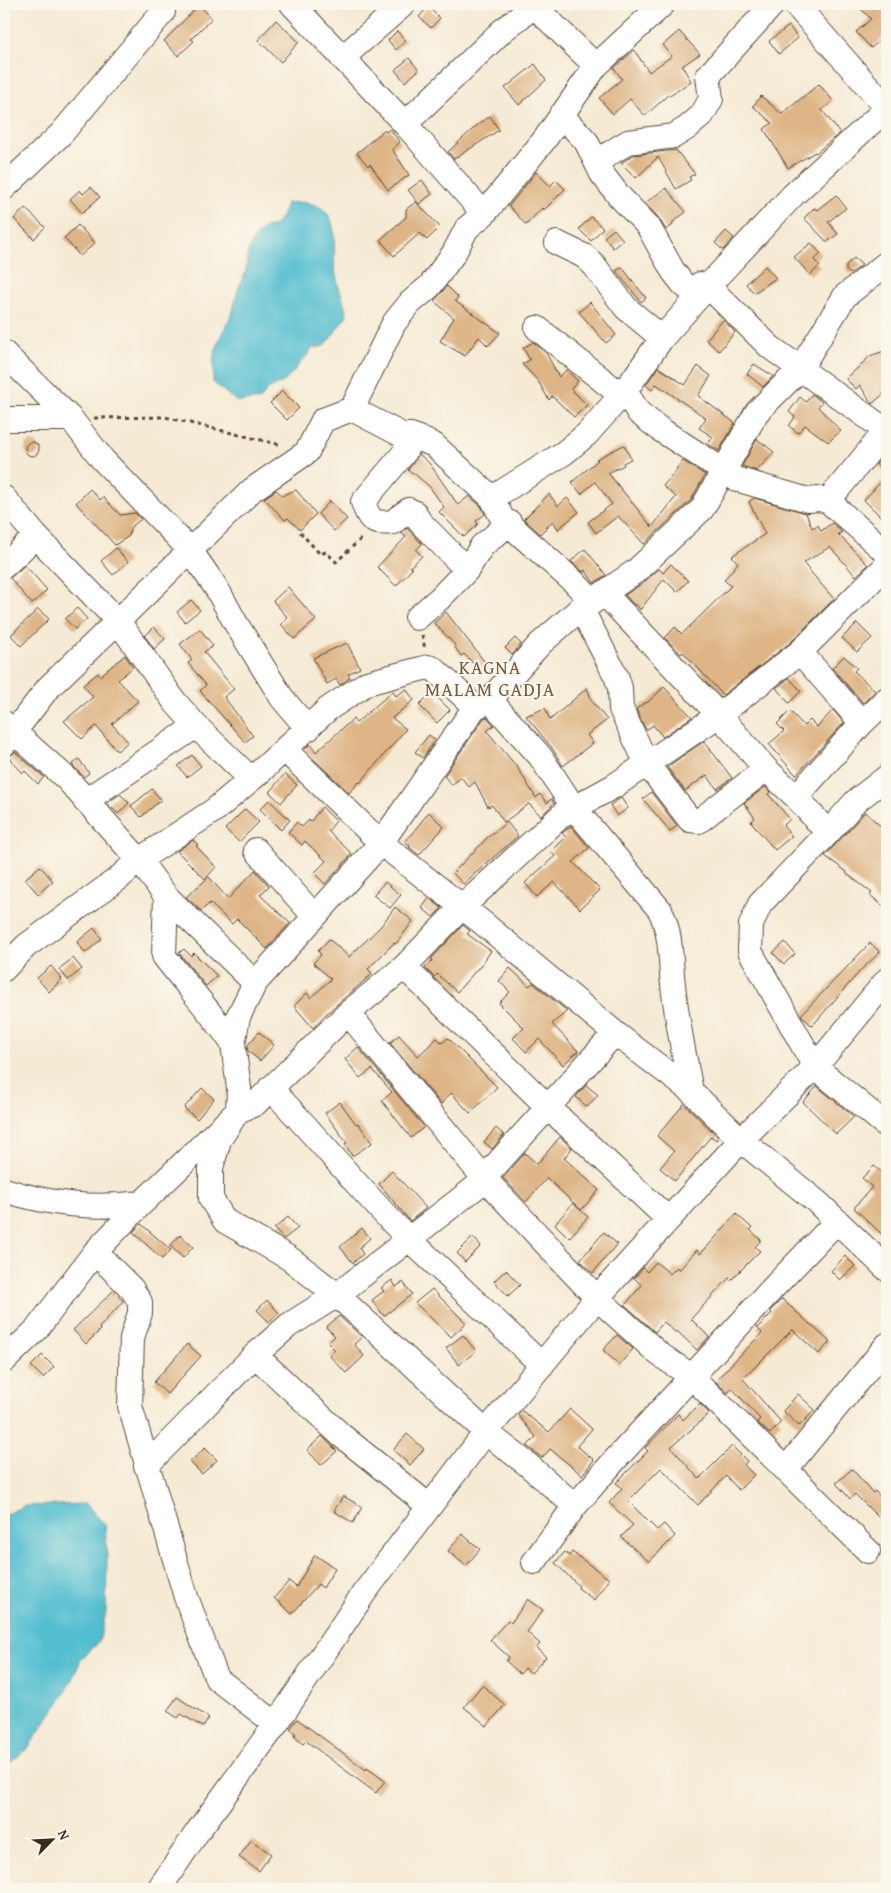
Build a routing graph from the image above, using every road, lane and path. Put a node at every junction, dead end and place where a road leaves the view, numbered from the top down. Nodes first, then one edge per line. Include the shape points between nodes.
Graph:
1 (292, 4) edge
2 (404, 4) edge
3 (535, 4) edge
4 (663, 4) edge
5 (773, 4) edge
6 (795, 4) edge
7 (163, 12) dead end
8 (342, 58) junction
9 (596, 66) junction
10 (887, 108) edge
11 (561, 115) junction
12 (405, 124) junction
13 (596, 162) junction
14 (4, 188) edge
15 (484, 214) junction
16 (557, 243) dead end
17 (887, 263) edge
18 (708, 286) junction
19 (537, 328) dead end
20 (662, 338) junction
21 (4, 353) edge
22 (800, 369) junction
23 (625, 391) junction
24 (352, 409) junction
25 (71, 418) junction
26 (4, 419) edge
27 (411, 435) junction
28 (288, 447) dead end
29 (723, 472) junction
30 (4, 498) edge
31 (492, 498) junction
32 (828, 501) junction
33 (378, 524) junction
34 (510, 524) junction
35 (300, 532) dead end
36 (36, 536) junction
37 (190, 550) junction
38 (887, 553) edge
39 (887, 565) edge
40 (4, 566) edge
41 (466, 570) junction
42 (593, 601) junction
43 (417, 618) joint
44 (118, 621) junction
45 (800, 652) junction
46 (428, 667) junction
47 (887, 700) edge
48 (483, 703) junction
49 (719, 715) junction
50 (862, 722) junction
51 (196, 726) junction
52 (308, 729) junction
53 (7, 733) edge
54 (285, 750) junction
55 (647, 764) junction
56 (766, 769) junction
57 (887, 777) edge
58 (251, 779) junction
59 (796, 797) junction
60 (85, 801) junction
61 (574, 808) junction
62 (828, 833) junction
63 (381, 843) junction
64 (256, 850) dead end
65 (139, 860) junction
66 (166, 896) junction
67 (462, 907) junction
68 (314, 916) junction
69 (404, 967) junction
70 (4, 968) edge
71 (887, 980) edge
72 (256, 983) junction
73 (348, 1013) junction
74 (615, 1032) junction
75 (233, 1044) junction
76 (815, 1067) junction
77 (270, 1088) junction
78 (691, 1091) junction
79 (548, 1107) junction
80 (238, 1111) junction
81 (887, 1126) edge
82 (741, 1140) junction
83 (484, 1178) junction
84 (4, 1190) edge
85 (142, 1202) junction
86 (668, 1219) junction
87 (837, 1221) junction
88 (409, 1239) junction
89 (95, 1252) junction
90 (887, 1270) edge
91 (338, 1295) junction
92 (597, 1298) junction
93 (887, 1345) edge
94 (255, 1354) junction
95 (4, 1361) edge
96 (542, 1365) junction
97 (691, 1376) junction
98 (486, 1432) junction
99 (146, 1466) junction
100 (786, 1469) junction
101 (429, 1506) junction
102 (575, 1506) junction
103 (868, 1551) dead end
104 (534, 1562) dead end
105 (276, 1724) junction
106 (160, 1889) edge

1 - 8 street
2 - 8 street
3 - 9 street
3 - 12 street via 503,30
4 - 9 street
5 - 13 street via 708,76 711,100 702,115 674,136 628,142
6 - 10 street
7 - 14 street via 62,133
8 - 12 street
9 - 11 street
10 - 18 street via 793,194
11 - 13 street via 586,141
11 - 15 street
12 - 15 street
13 - 18 street via 619,196 648,226 683,284 692,291 700,284
15 - 24 street via 467,228 430,286 394,323
16 - 20 street via 584,256 594,265 626,308
17 - 22 street via 845,296
18 - 20 street
18 - 22 street via 761,340
19 - 23 street via 611,387
20 - 23 street
21 - 25 street
22 - 29 street via 757,412
22 - 32 street via 877,424 881,432 880,438
23 - 29 street via 646,419
23 - 31 street via 587,434 564,453
24 - 27 street via 402,435
24 - 37 street via 322,420 307,452 252,490
25 - 26 street
25 - 28 path via 166,417
25 - 37 street via 103,460
27 - 31 street via 434,445
27 - 33 street via 405,452 364,502 369,518
29 - 32 street via 762,488 808,500
29 - 42 street via 702,509 636,571
30 - 36 street
31 - 34 street via 502,518
32 - 38 street
33 - 35 path via 336,562 326,552 320,554
33 - 41 street via 394,522 409,510 415,513
34 - 41 street via 482,546
34 - 42 street
36 - 40 street
36 - 44 street
37 - 44 street
37 - 52 street via 282,698
39 - 45 street
41 - 43 street
42 - 48 street via 540,644
42 - 49 street
42 - 55 street via 620,688 621,709
43 - 46 path
44 - 51 street via 175,702
44 - 53 street via 48,688
45 - 49 street
45 - 50 street
46 - 48 street
46 - 52 street via 367,684 328,709
47 - 50 street
48 - 61 street via 540,756
48 - 63 street
49 - 55 street
49 - 56 street
50 - 59 street
51 - 58 street
51 - 60 street
52 - 54 street
53 - 60 street via 67,779
54 - 58 street
54 - 63 street
55 - 56 street via 694,822
55 - 61 street
56 - 59 street
57 - 62 street via 856,800
58 - 65 street via 216,809
59 - 62 street
60 - 65 street
61 - 67 street via 563,814
61 - 78 street via 660,910 666,922
62 - 76 street via 760,904 749,937 753,960
63 - 67 street
63 - 68 street
64 - 68 street
65 - 66 street
65 - 70 street via 120,878 26,946
66 - 72 street
66 - 75 street via 164,956 212,1013
67 - 69 street
67 - 74 street
68 - 72 street
69 - 73 street
69 - 79 street
71 - 76 street
72 - 75 street via 238,1017
73 - 77 street
73 - 83 street
74 - 78 street
74 - 79 street
75 - 80 street via 240,1088
76 - 81 street
76 - 82 street
77 - 80 street via 255,1104
77 - 88 street
78 - 82 street
79 - 83 street
79 - 86 street
80 - 85 street
80 - 91 street via 219,1140 210,1168 210,1199 225,1221 288,1258
82 - 86 street
82 - 87 street
83 - 88 street
83 - 92 street
84 - 85 street via 60,1204 115,1206
85 - 89 street
86 - 92 street
87 - 90 street
87 - 97 street
88 - 91 street
88 - 96 street
89 - 95 street via 37,1329
89 - 99 street via 132,1289 140,1302 132,1338 130,1406
91 - 94 street via 289,1325
91 - 98 street
92 - 96 street
92 - 97 street via 658,1354
93 - 100 street
94 - 99 street
94 - 101 street via 342,1436
96 - 98 street
97 - 100 street
97 - 102 street
98 - 101 street
98 - 102 street
99 - 105 street via 186,1597 216,1679
100 - 103 street
101 - 105 street via 364,1593
102 - 104 street
105 - 106 street

